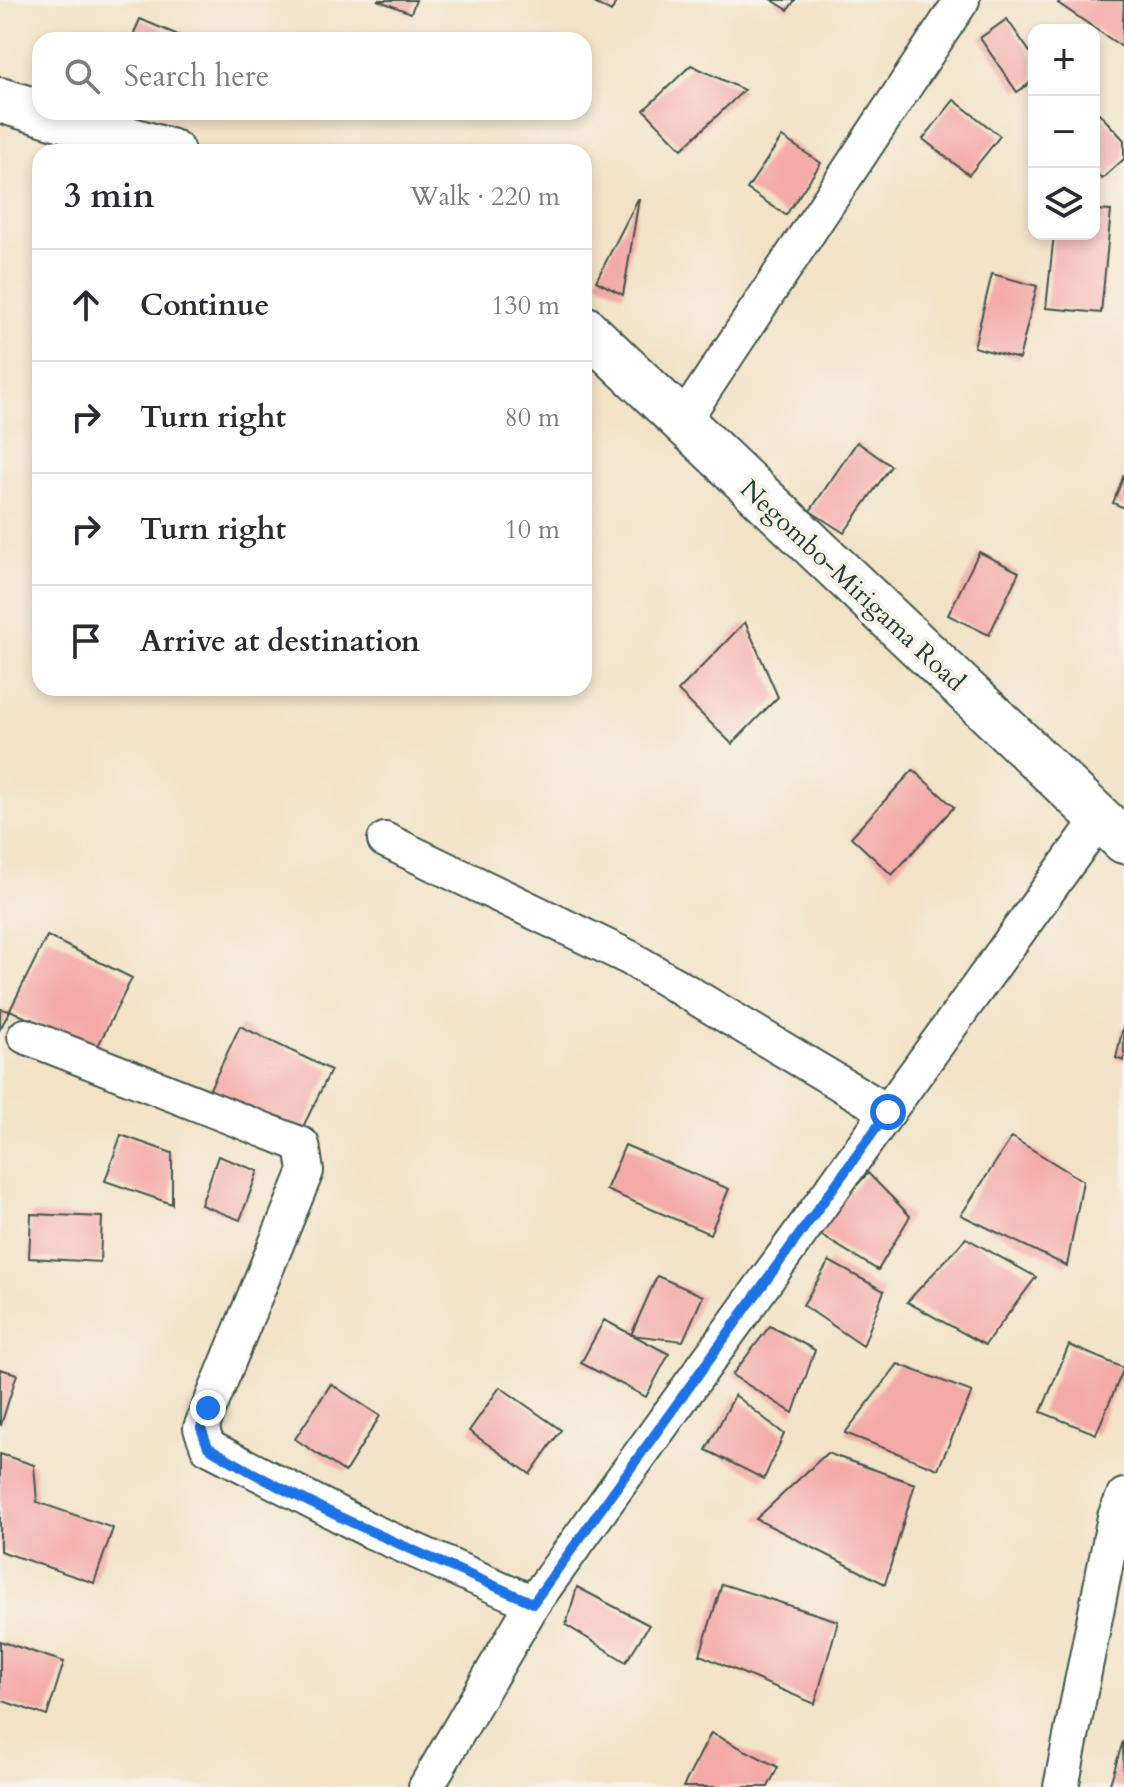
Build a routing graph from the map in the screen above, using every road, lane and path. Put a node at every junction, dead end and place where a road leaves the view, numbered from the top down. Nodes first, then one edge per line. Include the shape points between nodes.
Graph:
1 (962, 0) edge
2 (0, 100) edge
3 (32, 110) edge
4 (66, 120) edge
5 (146, 144) edge
6 (592, 336) edge
7 (681, 424) junction
8 (1112, 830) edge
9 (385, 840) dead end
10 (25, 1036) dead end
11 (888, 1112) junction
12 (1124, 1496) edge
13 (533, 1603) junction
14 (426, 1787) edge
15 (1061, 1787) edge

1 - 7 street
2 - 3 main road
4 - 5 main road
6 - 7 main road, Negombo-Mirigama Road
7 - 8 main road, Negombo-Mirigama Road
8 - 11 street
9 - 11 street via 630,958
10 - 13 street via 302,1145 306,1171 201,1428 208,1447 371,1531
11 - 13 street
12 - 15 street via 1115,1517
13 - 14 street

